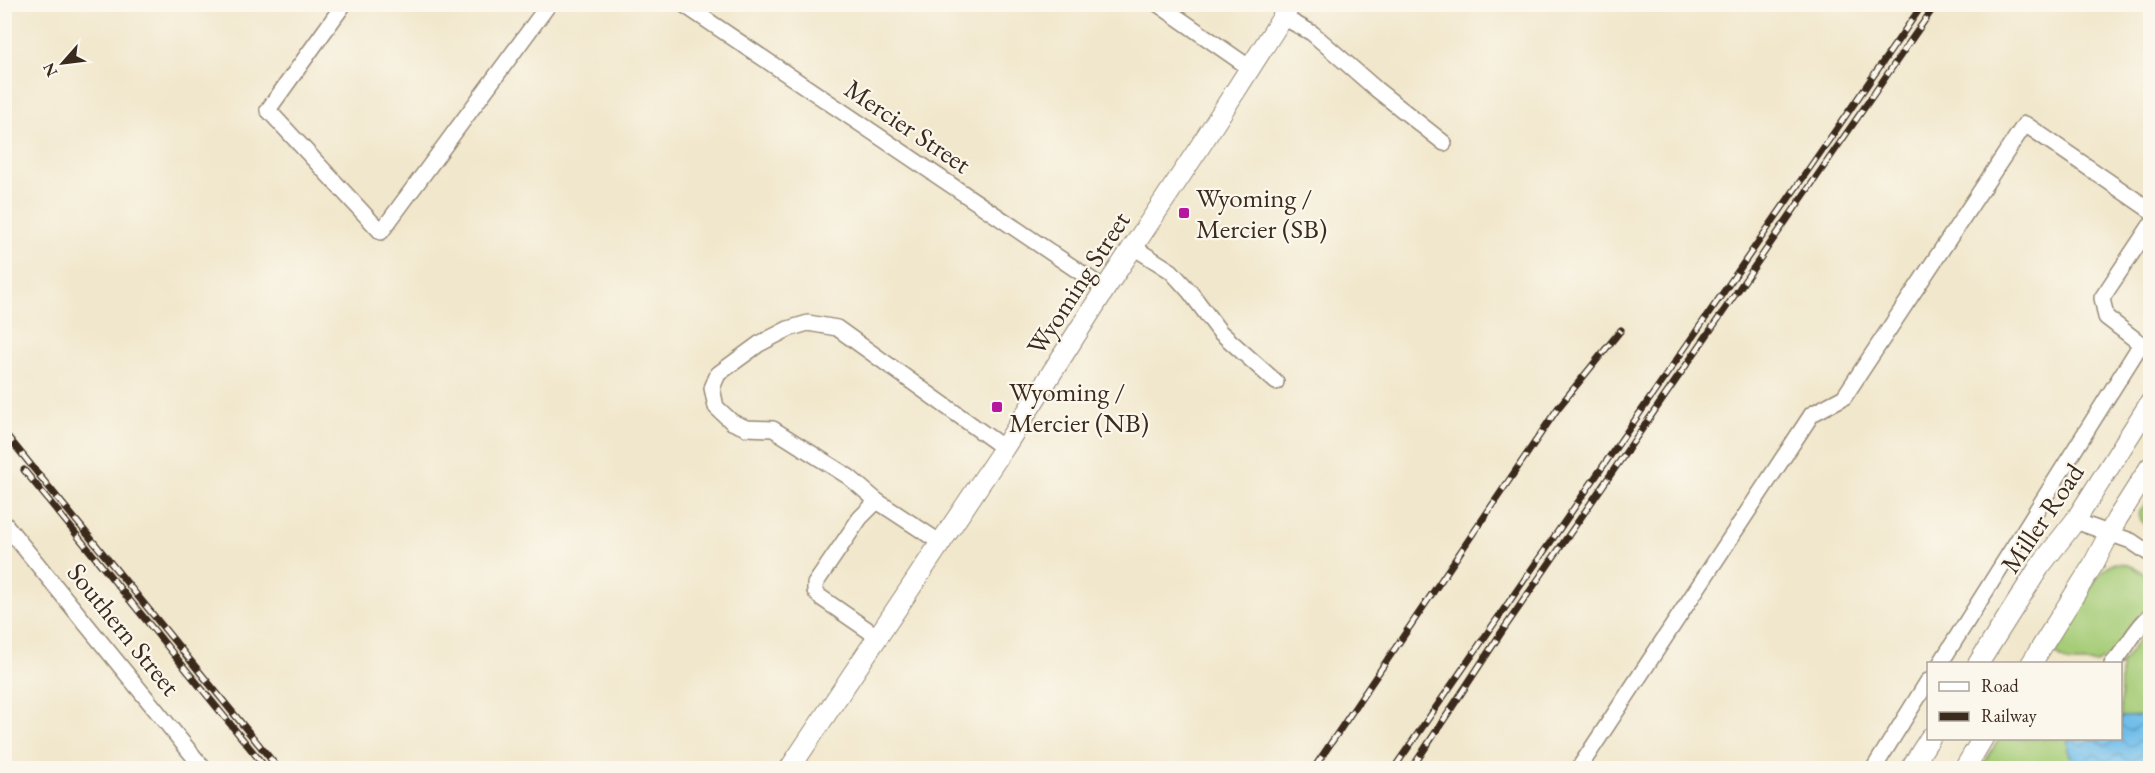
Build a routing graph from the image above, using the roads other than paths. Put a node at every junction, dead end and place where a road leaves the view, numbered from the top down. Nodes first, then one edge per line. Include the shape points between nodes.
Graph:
1 (344, 4) edge
2 (549, 4) edge
3 (683, 4) edge
4 (1158, 4) edge
5 (1287, 11) edge
6 (1250, 68) junction
7 (1444, 143) dead end
8 (2151, 210) edge
9 (2151, 226) edge
10 (1133, 247) junction
11 (1105, 289) junction
12 (1276, 382) dead end
13 (2151, 403) edge
14 (1004, 448) junction
15 (2151, 467) edge
16 (877, 501) junction
17 (2074, 521) junction
18 (4, 523) edge
19 (2109, 533) junction
20 (940, 543) junction
21 (2151, 554) edge
22 (2151, 616) edge
23 (878, 637) junction
24 (2038, 661) edge
25 (1941, 662) edge
26 (1979, 662) edge
27 (2113, 662) edge
28 (1927, 684) edge
29 (1929, 740) edge
30 (1982, 740) edge
31 (203, 768) edge
32 (790, 768) edge
33 (1579, 768) edge
34 (1874, 768) edge
35 (1911, 768) edge
36 (1965, 768) edge

1 - 2 street via 268,110 381,232
3 - 11 street, Mercier Street
4 - 6 street
5 - 6 main road, Wyoming Street
5 - 7 street
6 - 10 main road, Wyoming Street
8 - 33 street via 2025,124 1844,397 1812,414
9 - 25 street via 2102,298 2106,317 2141,344
10 - 11 main road, Wyoming Street
10 - 12 street via 1170,271 1220,332
11 - 14 main road, Wyoming Street
13 - 17 main road, Miller Road
14 - 16 street via 837,327 808,322 788,329 759,344 718,374 712,388 716,406 732,422 746,428 773,429 849,477
14 - 20 main road, Wyoming Street
15 - 19 main road
16 - 20 street
16 - 23 street via 860,518 815,584 815,591
17 - 19 street
17 - 26 main road, Miller Road
18 - 31 street, Southern Street
19 - 21 street
19 - 24 main road
20 - 23 main road, Wyoming Street
22 - 27 street via 2136,629
23 - 32 main road, Wyoming Street
28 - 34 street
29 - 35 main road
30 - 36 main road

